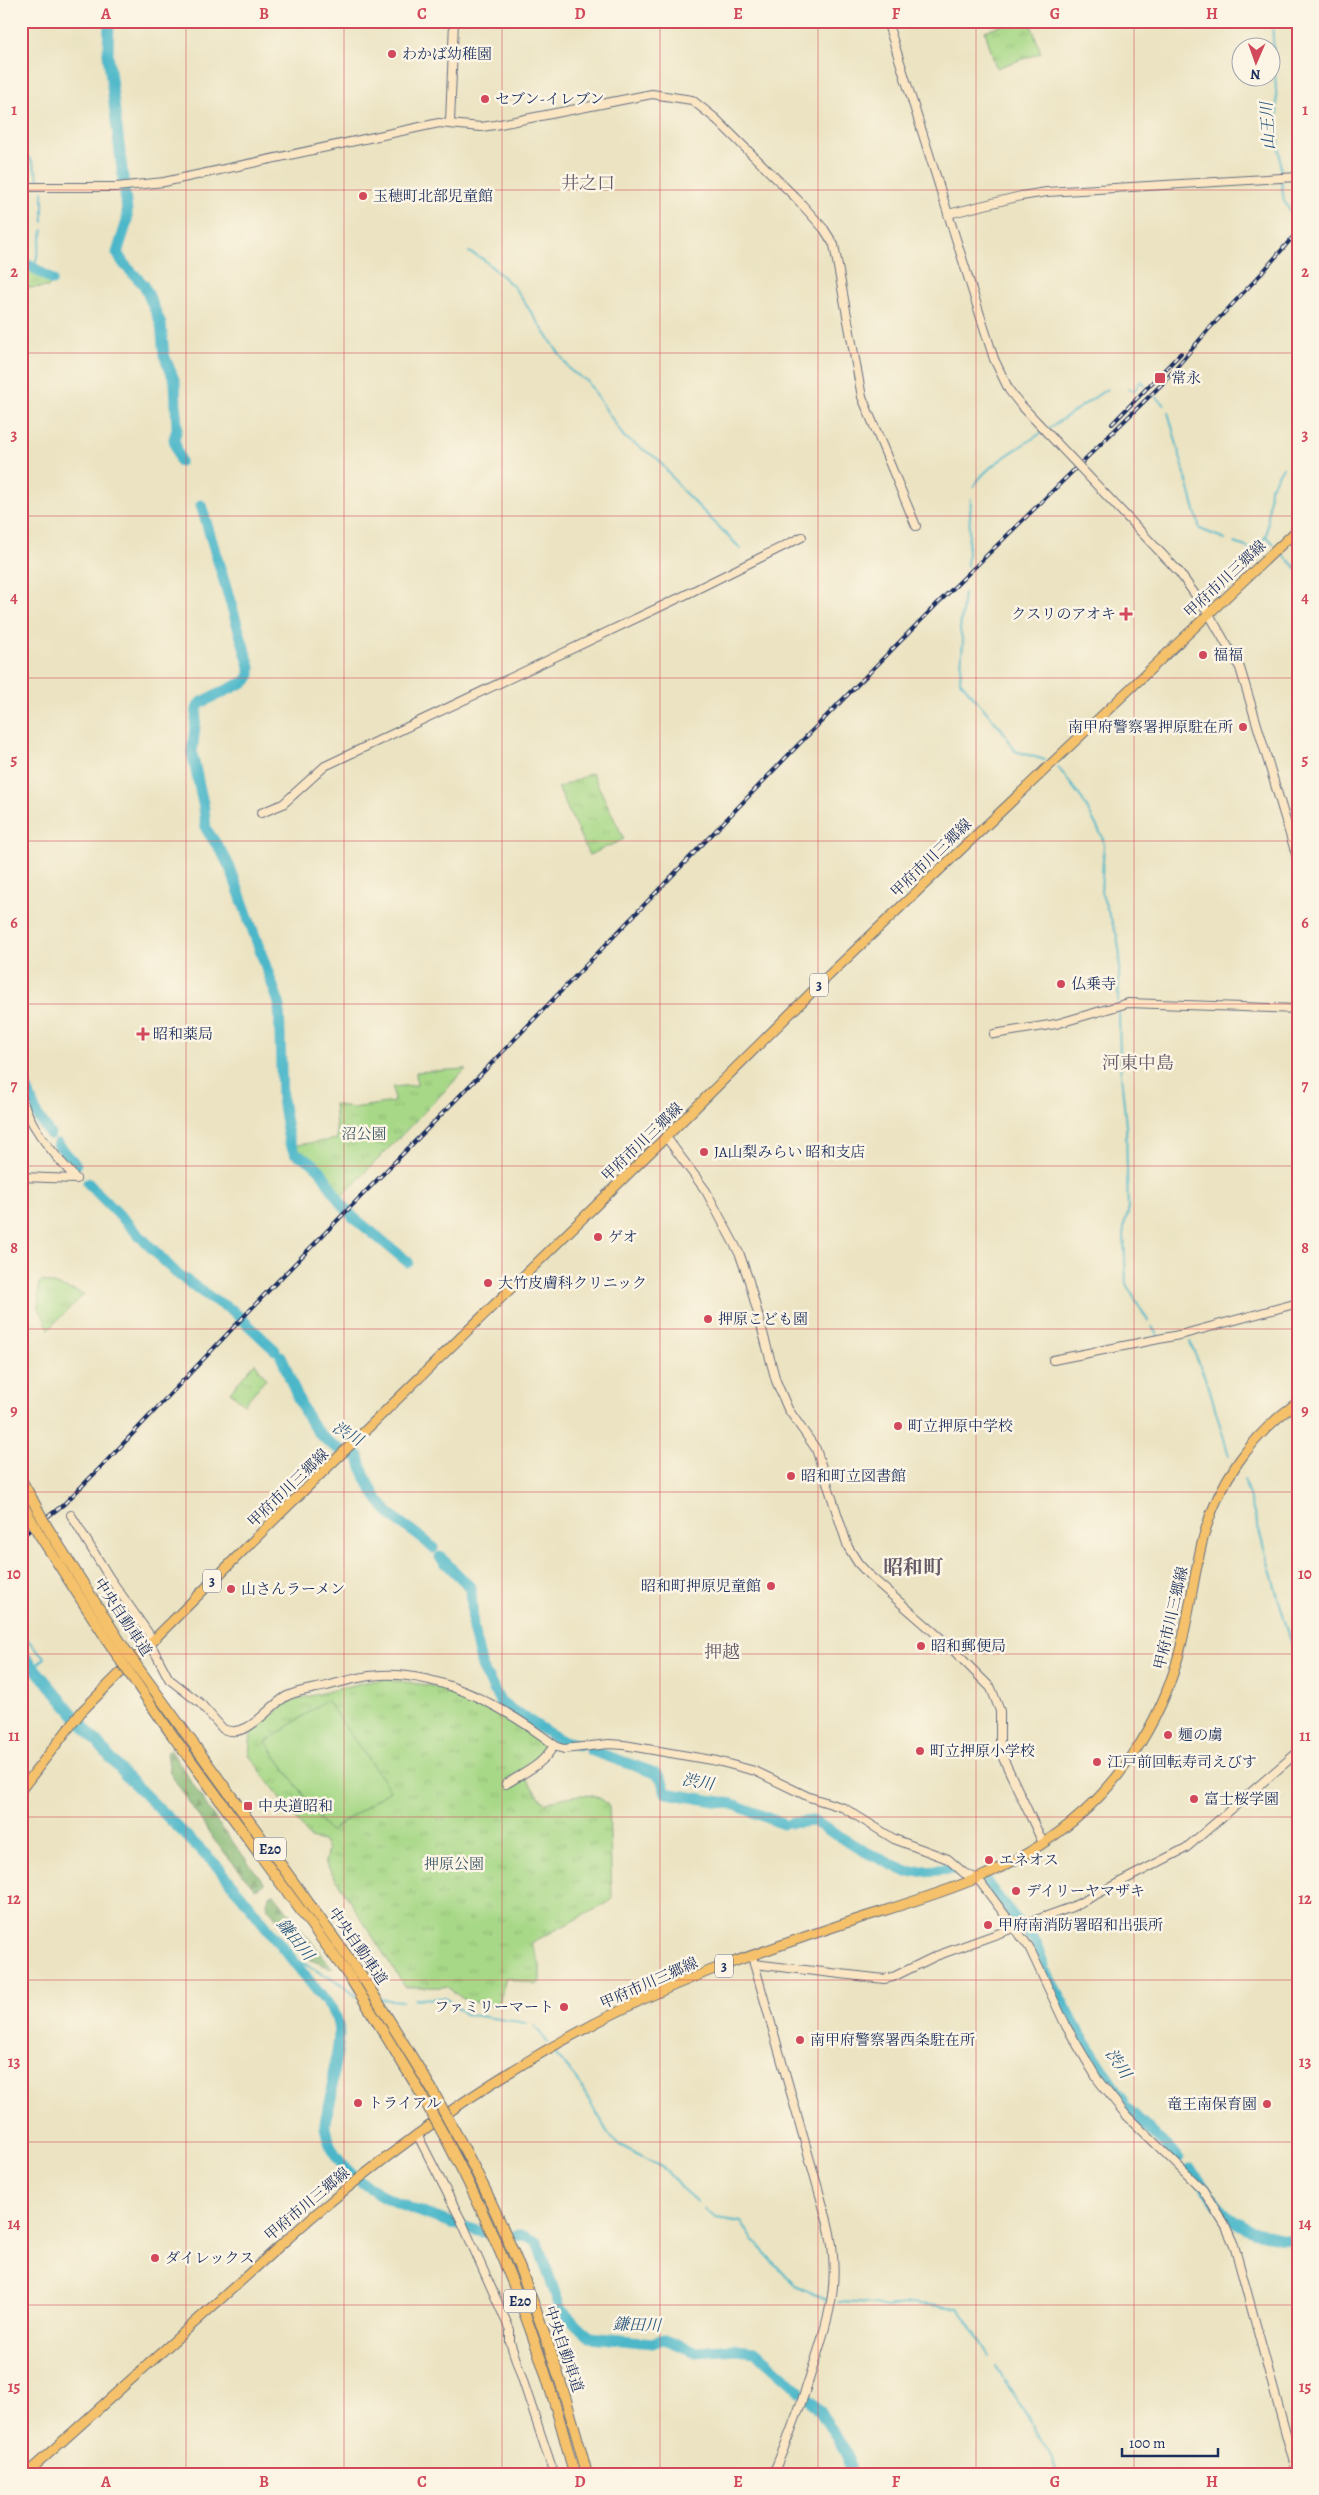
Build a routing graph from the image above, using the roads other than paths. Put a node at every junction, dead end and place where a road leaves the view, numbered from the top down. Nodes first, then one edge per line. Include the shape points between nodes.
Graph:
1 (454, 21) edge
2 (887, 21) edge
3 (450, 122) junction
4 (1298, 177) edge
5 (21, 187) edge
6 (948, 214) junction
7 (916, 526) dead end
8 (1298, 529) edge
9 (802, 537) dead end
10 (1209, 614) junction
11 (261, 813) dead end
12 (1298, 861) edge
13 (1298, 1009) edge
14 (994, 1034) dead end
15 (21, 1096) edge
16 (666, 1137) junction
17 (21, 1177) edge
18 (1298, 1303) edge
19 (1053, 1360) dead end
20 (1298, 1402) edge
21 (21, 1480) edge
22 (25, 1502) edge
23 (71, 1515) dead end
24 (150, 1643) junction
25 (124, 1658) junction
26 (554, 1745) junction
27 (1298, 1752) edge
28 (506, 1784) dead end
29 (21, 1790) edge
30 (1043, 1843) junction
31 (978, 1879) junction
32 (1017, 1928) junction
33 (753, 1960) junction
34 (417, 2134) junction
35 (553, 2472) dead end
36 (26, 2474) edge
37 (574, 2474) edge
38 (587, 2474) edge
39 (773, 2474) edge
40 (1297, 2474) edge

1 - 3 street
2 - 6 street
3 - 5 street via 164,182
3 - 7 street via 495,125 652,94 683,98 701,105 797,198 834,245 862,397
4 - 6 street via 1046,192
6 - 10 street, bridge via 994,359 1009,390 1179,572
8 - 10 main road, 甲府市川三郷線 / 3
9 - 11 street via 325,766 283,804
10 - 12 street via 1231,648 1245,681
10 - 16 main road, 甲府市川三郷線 / 3 via 918,888
13 - 14 street via 1128,1003 1056,1024
15 - 17 street via 40,1138 76,1179
16 - 24 main road, 甲府市川三郷線 / 3
16 - 30 street via 706,1191 740,1255 776,1382 788,1408 818,1454 848,1547 871,1577 944,1641 991,1688 1000,1711 1000,1749
18 - 19 street via 1184,1334
20 - 30 main road, 甲府市川三郷線 / 3 via 1281,1414 1240,1458 1219,1495 1203,1537 1181,1648 1170,1684 1140,1745 1097,1799
21 - 22 highway, 中央自動車道 / E20
22 - 25 highway, 中央自動車道 / E20, bridge
23 - 24 street via 149,1634
24 - 26 street via 169,1679 200,1703 227,1731 247,1728 277,1702 294,1693 364,1677 394,1676 466,1691
24 - 29 main road, 甲府市川三郷線 / 3 via 70,1724
25 - 37 highway, 中央自動車道 / E20, bridge via 170,1732 348,1974 445,2137 476,2198 521,2302
25 - 38 highway, 中央自動車道 / E20, bridge via 179,1724 360,1975 430,2088 490,2202 530,2297 562,2388
26 - 28 street via 539,1765
26 - 31 street via 564,1749 610,1744 739,1766 809,1797 844,1808 894,1838 948,1858 964,1873
27 - 32 street via 1186,1848 1075,1906
30 - 31 main road, 甲府市川三郷線 / 3 via 1009,1865
31 - 32 street
31 - 33 main road, 甲府市川三郷線 / 3
32 - 33 street via 936,1956 893,1977
32 - 40 street via 1098,2080 1126,2115 1203,2190 1226,2227
33 - 34 main road, 甲府市川三郷線 / 3 via 670,1988 604,2018 473,2095
33 - 39 street via 827,2220 835,2268 828,2320 796,2422
34 - 35 street via 461,2220 510,2330 510,2342
34 - 36 main road, 甲府市川三郷線 / 3 via 312,2217

